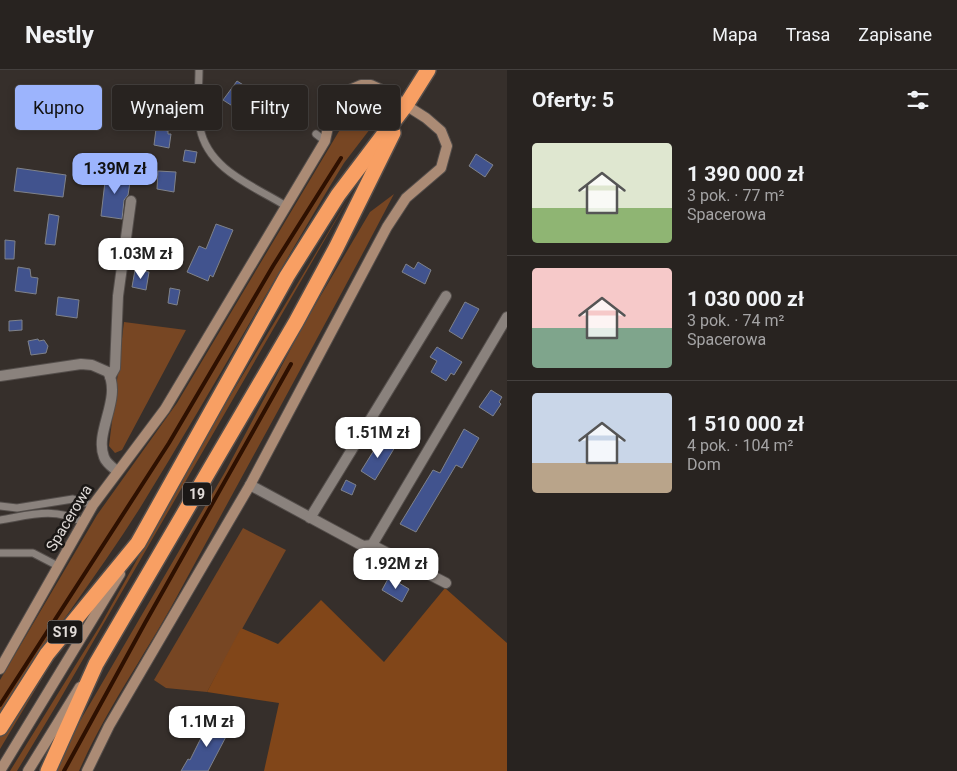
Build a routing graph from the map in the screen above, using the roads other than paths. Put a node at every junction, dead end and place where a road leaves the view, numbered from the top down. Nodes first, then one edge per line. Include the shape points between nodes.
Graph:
1 (199, 70) edge
2 (428, 70) edge
3 (406, 105) junction
4 (316, 134) dead end
5 (326, 141) junction
6 (131, 201) dead end
7 (286, 206) junction
8 (446, 296) dead end
9 (507, 318) edge
10 (0, 376) edge
11 (110, 377) junction
12 (117, 471) junction
13 (250, 485) junction
14 (93, 505) junction
15 (0, 506) edge
16 (310, 518) junction
17 (0, 520) edge
18 (83, 522) junction
19 (138, 543) junction
20 (372, 545) junction
21 (0, 553) edge
22 (58, 566) junction
23 (446, 583) dead end
24 (96, 664) junction
25 (0, 669) edge
26 (0, 728) edge
27 (0, 771) edge
28 (28, 771) edge
29 (48, 771) edge
30 (87, 771) edge

1 - 7 lane via 199,128 205,147 218,165
2 - 3 highway, 19
3 - 5 street, Spacerowa via 376,87 352,88 335,105
3 - 13 street, Spacerowa via 441,131 447,146 443,163 438,172 406,198 396,212
3 - 19 highway, 19 via 338,195 287,276
3 - 24 highway, 19 via 296,322
4 - 5 lane
5 - 7 street, Spacerowa
6 - 11 street via 118,296 115,368
7 - 12 street, Spacerowa via 162,414
8 - 16 street
9 - 20 street
10 - 11 street via 82,364 103,369
11 - 12 street via 112,397 102,449 107,462
12 - 14 street, Spacerowa
13 - 16 street
13 - 30 street, Spacerowa via 118,710
14 - 15 lane via 73,499 17,508
14 - 18 street, Spacerowa
16 - 20 street via 363,546
17 - 18 lane via 48,512 68,514
18 - 22 street, Spacerowa
19 - 26 highway, S19 via 47,654
19 - 27 street
20 - 23 street
21 - 22 lane via 33,553
22 - 25 street, Spacerowa
24 - 28 street
24 - 29 highway

